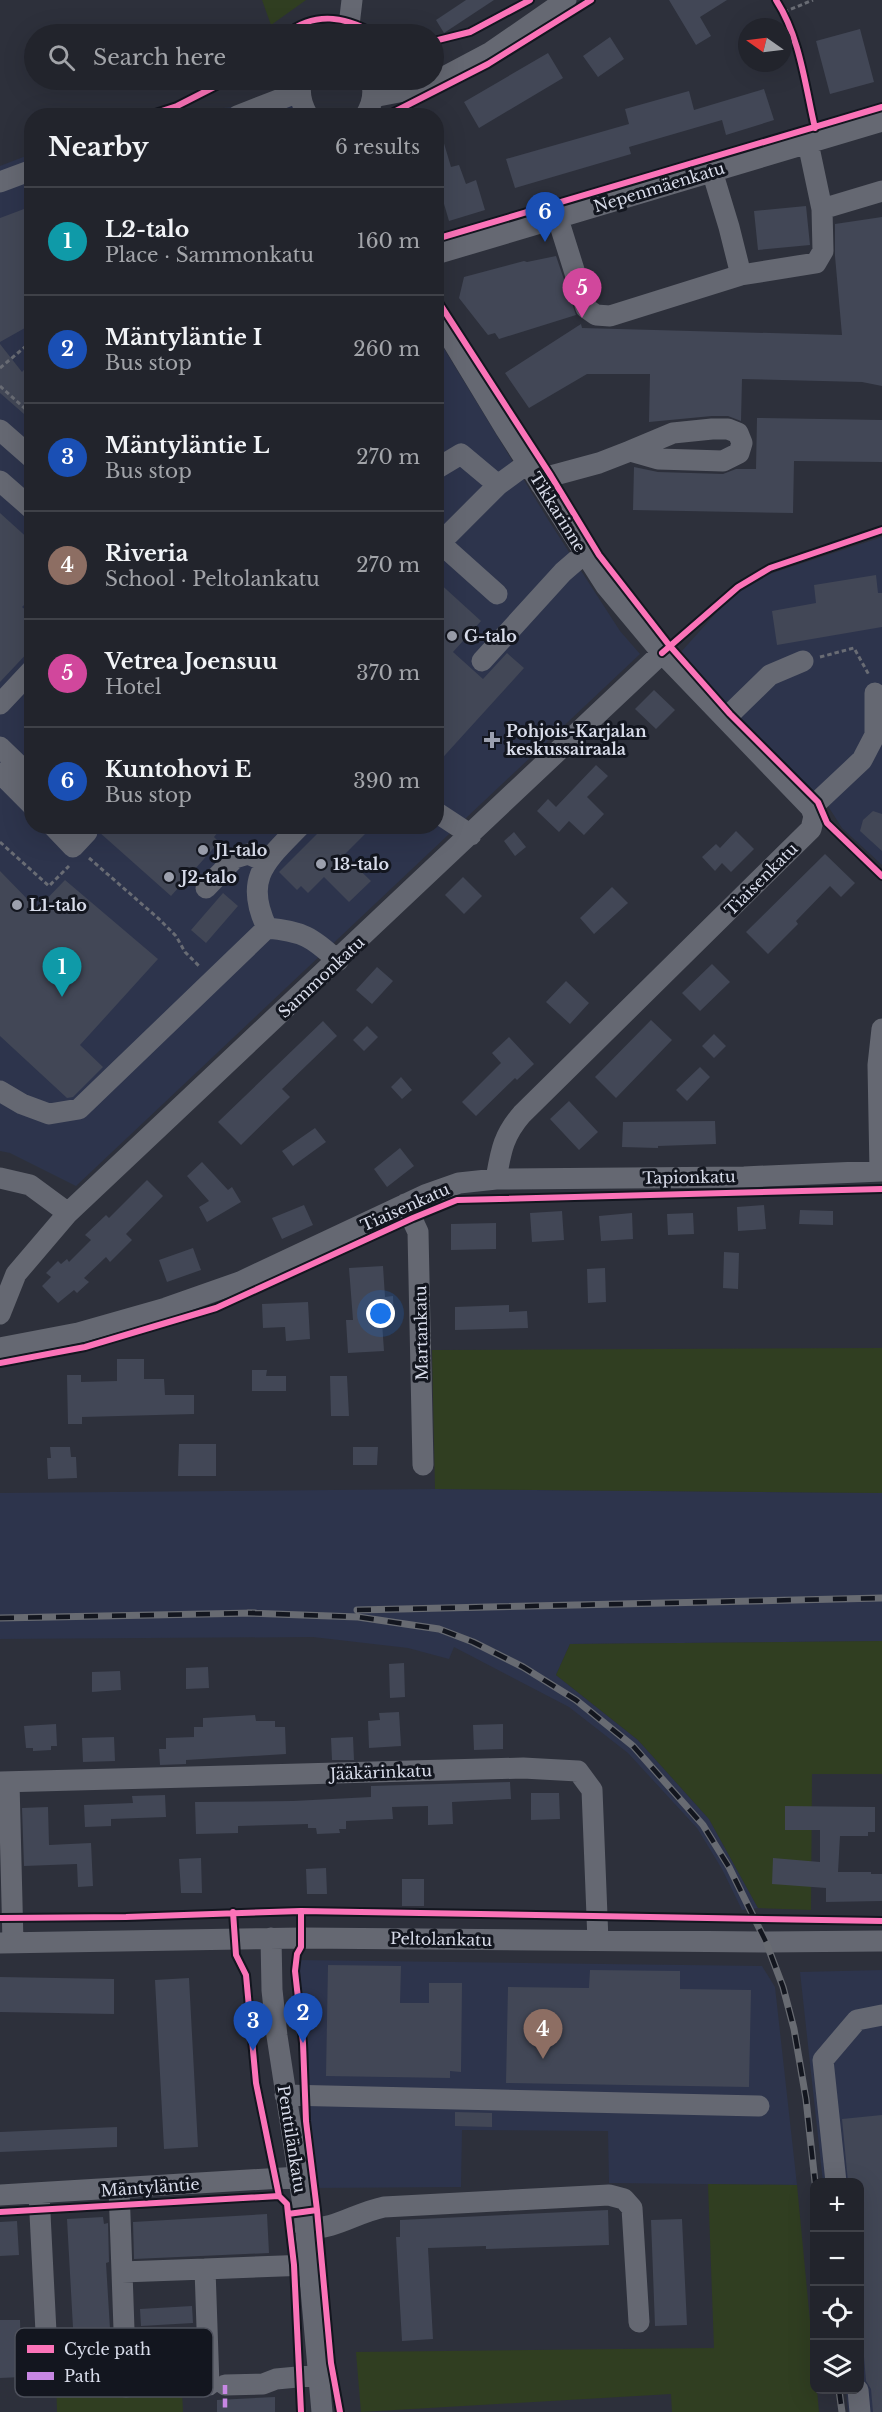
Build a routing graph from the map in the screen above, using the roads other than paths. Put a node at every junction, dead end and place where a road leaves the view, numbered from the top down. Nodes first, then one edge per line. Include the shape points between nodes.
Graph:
1 (352, 0) edge
2 (566, 0) edge
3 (349, 24) edge
4 (491, 52) junction
5 (444, 65) edge
6 (444, 77) edge
7 (295, 90) edge
8 (302, 90) edge
9 (408, 90) edge
10 (370, 97) edge
11 (258, 108) edge
12 (304, 108) edge
13 (882, 121) edge
14 (808, 143) junction
15 (712, 171) junction
16 (24, 173) edge
17 (0, 182) edge
18 (882, 191) edge
19 (822, 209) junction
20 (558, 219) junction
21 (444, 252) edge
22 (741, 275) junction
23 (444, 327) edge
24 (0, 430) edge
25 (24, 451) edge
26 (630, 451) dead end
27 (444, 464) edge
28 (528, 464) junction
29 (0, 481) edge
30 (498, 485) junction
31 (541, 485) junction
32 (24, 502) edge
33 (444, 539) edge
34 (444, 547) edge
35 (585, 553) junction
36 (497, 594) dead end
37 (662, 653) junction
38 (482, 661) dead end
39 (803, 661) road end
40 (24, 678) edge
41 (875, 693) road end
42 (0, 704) edge
43 (728, 720) junction
44 (0, 747) edge
45 (24, 770) edge
46 (0, 773) edge
47 (24, 797) edge
48 (444, 817) edge
49 (811, 819) junction
50 (61, 834) edge
51 (85, 834) edge
52 (292, 834) edge
53 (471, 835) junction
54 (266, 862) junction
55 (206, 888) dead end
56 (267, 928) junction
57 (338, 961) junction
58 (882, 1029) edge
59 (0, 1091) edge
60 (881, 1171) edge
61 (0, 1178) edge
62 (496, 1179) junction
63 (405, 1204) junction
64 (68, 1214) junction
65 (0, 1314) edge
66 (0, 1348) edge
67 (423, 1465) dead end
68 (4, 1782) edge
69 (271, 1938) junction
70 (598, 1941) junction
71 (882, 1941) edge
72 (6, 1942) edge
73 (882, 2015) edge
74 (285, 2095) junction
75 (759, 2106) dead end
76 (299, 2177) junction
77 (836, 2178) edge
78 (119, 2188) junction
79 (39, 2194) junction
80 (0, 2195) edge
81 (305, 2229) junction
82 (309, 2265) junction
83 (205, 2269) junction
84 (122, 2272) junction
85 (639, 2322) dead end
86 (46, 2328) edge
87 (124, 2328) edge
88 (211, 2328) edge
89 (213, 2346) edge
90 (319, 2375) junction
91 (858, 2394) edge
92 (322, 2412) edge
93 (860, 2412) edge

1 - 3 street
2 - 4 street
4 - 5 street
4 - 6 street
7 - 11 street
8 - 12 street
9 - 10 street
13 - 14 street, Nepenmäenkatu
14 - 15 street, Nepenmäenkatu
14 - 19 street
15 - 20 street, Nepenmäenkatu
15 - 22 street
16 - 17 street
18 - 19 street
19 - 22 street via 824,251 816,263
20 - 21 street, Nepenmäenkatu
20 - 22 street via 586,308 596,315 610,316
23 - 28 street, Tikkarinne
24 - 25 street
26 - 31 street via 552,476
27 - 30 street via 461,454
28 - 30 street
28 - 31 street, Tikkarinne
29 - 32 street
30 - 33 street
31 - 35 street, Tikkarinne
34 - 36 street
35 - 37 street, Tikkarinne via 606,586
35 - 38 street
37 - 43 street, Tikkarinne
37 - 53 street, Sammonkatu
39 - 43 street via 770,675
40 - 42 street
41 - 49 street, Tiaisenkatu via 875,735 862,760
43 - 49 street, Tikkarinne
44 - 45 street
46 - 47 street
48 - 53 street
49 - 62 street, Tiaisenkatu via 522,1114 505,1138
50 - 51 street via 73,847
52 - 54 street
53 - 57 street, Sammonkatu
54 - 55 street via 248,854 235,858
54 - 56 street via 256,892
56 - 57 street via 291,930 316,940
56 - 59 street via 79,1109 49,1114
57 - 64 street, Sammonkatu
58 - 60 street via 878,1065
60 - 62 street, Tapionkatu via 744,1177
61 - 64 street via 30,1185
62 - 63 street, Tiaisenkatu via 459,1183
63 - 66 street, Tiaisenkatu via 240,1282 78,1333
63 - 67 street, Martankatu via 418,1232
64 - 65 street, Sammonkatu via 16,1274
68 - 70 street, Jääkärinkatu via 523,1768 578,1771 592,1790
68 - 72 street
69 - 70 street, Peltolankatu
69 - 72 street, Peltolankatu
69 - 74 street, Penttilänkatu via 272,1990
70 - 71 street, Peltolankatu
73 - 77 street via 857,2020 823,2060
74 - 75 street
74 - 76 street, Penttilänkatu
76 - 78 street, Mäntyläntie
76 - 81 street, Penttilänkatu
78 - 79 street, Mäntyläntie
78 - 84 street
79 - 80 street, Mäntyläntie
79 - 86 street
81 - 82 street, Penttilänkatu
81 - 85 street via 331,2227 384,2207 609,2195 624,2199 632,2208
82 - 83 street
82 - 90 street, Penttilänkatu
83 - 84 street
83 - 88 street
84 - 87 street
89 - 90 street via 217,2385 263,2384
90 - 92 street, Penttilänkatu
91 - 93 street

